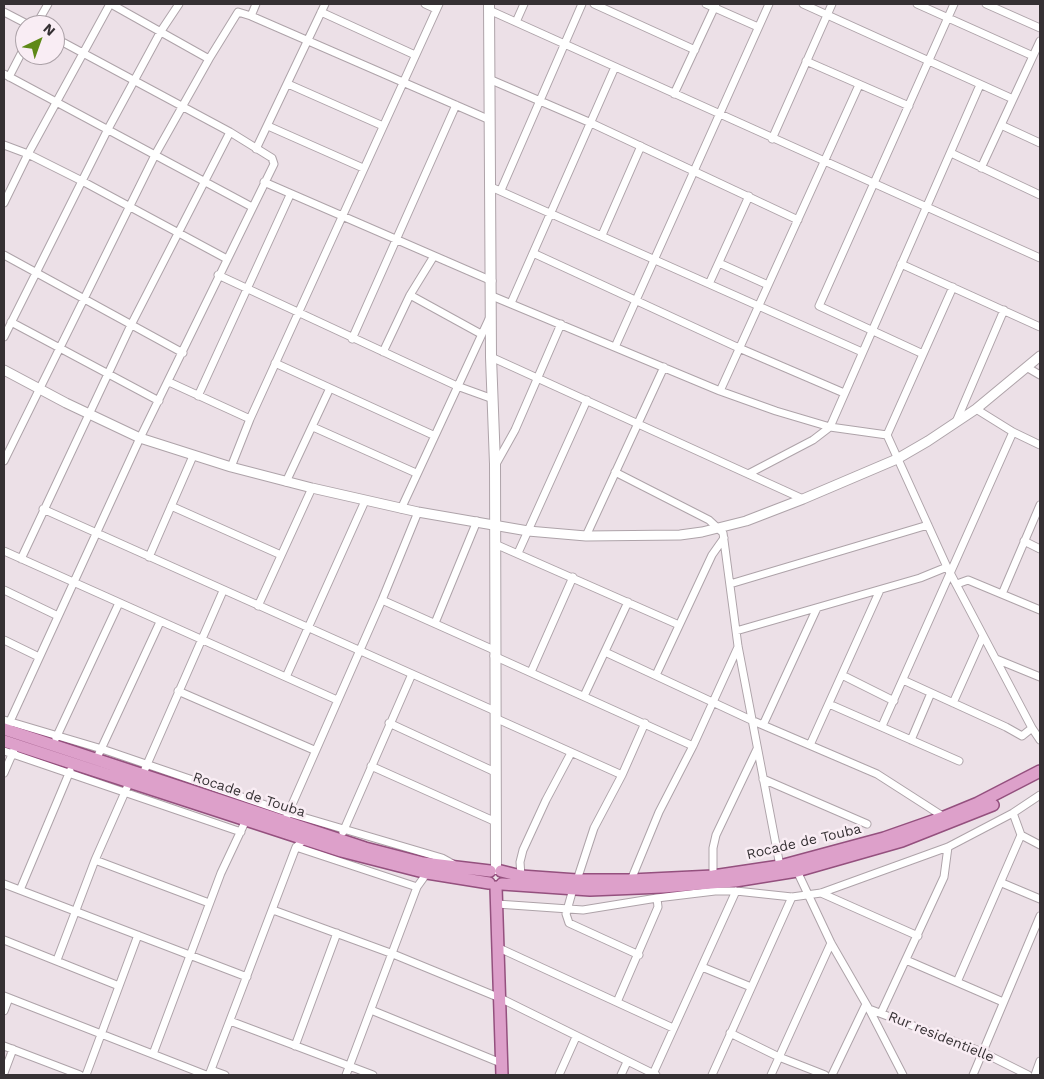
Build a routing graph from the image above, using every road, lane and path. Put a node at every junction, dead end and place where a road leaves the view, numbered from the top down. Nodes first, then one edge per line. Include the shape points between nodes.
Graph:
1 (48, 4) edge
2 (110, 4) edge
3 (178, 4) edge
4 (256, 4) edge
5 (324, 4) edge
6 (425, 4) edge
7 (524, 4) edge
8 (582, 4) edge
9 (594, 4) edge
10 (706, 4) edge
11 (769, 4) edge
12 (803, 4) edge
13 (832, 4) edge
14 (917, 4) edge
15 (954, 4) edge
16 (986, 4) edge
17 (438, 6) edge
18 (715, 6) edge
19 (489, 7) edge
20 (321, 12) junction
21 (42, 15) edge
22 (826, 15) junction
23 (250, 16) junction
24 (948, 17) junction
25 (516, 22) junction
26 (758, 27) junction
27 (1040, 28) edge
28 (161, 31) junction
29 (308, 41) junction
30 (1040, 41) edge
31 (65, 43) edge
32 (564, 44) junction
33 (695, 50) junction
34 (84, 52) junction
35 (415, 55) junction
36 (1033, 56) junction
37 (209, 59) junction
38 (806, 61) junction
39 (15, 62) edge
40 (929, 62) junction
41 (615, 67) junction
42 (7, 75) edge
43 (489, 79) junction
44 (134, 80) junction
45 (404, 82) junction
46 (288, 84) junction
47 (980, 84) junction
48 (859, 85) junction
49 (674, 94) junction
50 (540, 100) junction
51 (1013, 100) junction
52 (56, 101) junction
53 (456, 105) junction
54 (909, 106) junction
55 (182, 108) junction
56 (718, 114) junction
57 (490, 120) junction
58 (591, 123) junction
59 (1001, 125) junction
60 (268, 126) junction
61 (383, 126) junction
62 (108, 129) junction
63 (230, 132) junction
64 (772, 139) junction
65 (1040, 142) edge
66 (4, 145) edge
67 (641, 146) junction
68 (256, 149) junction
69 (950, 153) junction
70 (28, 154) junction
71 (156, 154) junction
72 (824, 162) junction
73 (363, 168) junction
74 (982, 168) junction
75 (694, 170) junction
76 (82, 181) junction
77 (204, 181) junction
78 (264, 182) junction
79 (874, 184) junction
80 (496, 188) junction
81 (290, 195) junction
82 (1040, 195) edge
83 (749, 196) junction
84 (4, 203) edge
85 (129, 206) junction
86 (252, 207) junction
87 (926, 207) junction
88 (551, 212) junction
89 (342, 217) junction
90 (798, 220) junction
91 (177, 232) junction
92 (602, 235) junction
93 (396, 240) junction
94 (533, 253) junction
95 (4, 255) edge
96 (434, 256) junction
97 (227, 258) junction
98 (1040, 258) edge
99 (654, 259) junction
100 (718, 263) junction
101 (901, 264) junction
102 (35, 272) junction
103 (218, 275) junction
104 (492, 281) junction
105 (709, 284) junction
106 (768, 286) junction
107 (953, 287) junction
108 (245, 288) junction
109 (410, 295) junction
110 (492, 296) junction
111 (85, 299) junction
112 (636, 300) junction
113 (511, 303) junction
114 (758, 307) junction
115 (1004, 310) junction
116 (297, 313) junction
117 (492, 314) junction
118 (11, 322) junction
119 (561, 324) junction
120 (1039, 324) edge
121 (131, 325) junction
122 (871, 331) junction
123 (481, 334) junction
124 (4, 337) edge
125 (352, 339) junction
126 (60, 347) junction
127 (615, 347) junction
128 (739, 348) junction
129 (383, 352) junction
130 (862, 352) junction
131 (183, 353) junction
132 (923, 354) junction
133 (1040, 356) edge
134 (491, 358) junction
135 (275, 363) junction
136 (664, 367) junction
137 (1028, 368) junction
138 (4, 370) edge
139 (108, 374) junction
140 (1040, 375) edge
141 (538, 378) junction
142 (169, 382) junction
143 (457, 386) junction
144 (39, 388) junction
145 (330, 388) junction
146 (720, 390) junction
147 (844, 393) junction
148 (198, 396) junction
149 (493, 399) junction
150 (587, 400) junction
151 (159, 401) junction
152 (976, 409) junction
153 (88, 414) junction
154 (250, 419) junction
155 (956, 422) junction
156 (637, 424) junction
157 (313, 427) junction
158 (830, 427) junction
159 (1013, 432) junction
160 (433, 435) junction
161 (887, 436) junction
162 (140, 438) junction
163 (1040, 445) edge
164 (6, 447) edge
165 (194, 456) junction
166 (897, 459) junction
167 (4, 461) edge
168 (495, 464) junction
169 (231, 467) junction
170 (615, 472) junction
171 (416, 473) junction
172 (748, 474) junction
173 (286, 482) junction
174 (312, 488) junction
175 (803, 499) junction
176 (365, 501) junction
177 (1040, 505) edge
178 (171, 506) junction
179 (43, 509) junction
180 (401, 509) junction
181 (418, 512) junction
182 (477, 521) junction
183 (495, 525) junction
184 (928, 525) junction
185 (720, 529) junction
186 (528, 531) junction
187 (96, 533) junction
188 (586, 536) junction
189 (724, 538) junction
190 (1024, 542) junction
191 (495, 544) junction
192 (1040, 549) edge
193 (4, 551) edge
194 (518, 553) junction
195 (281, 555) junction
196 (149, 558) junction
197 (21, 559) junction
198 (949, 570) junction
199 (573, 578) junction
200 (73, 582) junction
201 (730, 584) junction
202 (956, 584) junction
203 (4, 590) edge
204 (223, 590) junction
205 (880, 590) junction
206 (1002, 594) junction
207 (382, 600) junction
208 (119, 602) junction
209 (628, 602) junction
210 (258, 606) junction
211 (817, 608) junction
212 (1040, 610) edge
213 (58, 616) junction
214 (160, 622) junction
215 (435, 623) junction
216 (679, 625) junction
217 (309, 628) junction
218 (736, 631) junction
219 (982, 636) junction
220 (4, 640) edge
221 (203, 641) junction
222 (738, 646) junction
223 (360, 650) junction
224 (604, 652) junction
225 (494, 653) junction
226 (39, 657) junction
227 (996, 659) junction
228 (531, 672) junction
229 (412, 674) junction
230 (656, 675) junction
231 (842, 675) junction
232 (286, 677) junction
233 (1040, 677) edge
234 (903, 680) junction
235 (178, 691) junction
236 (931, 693) junction
237 (584, 696) junction
238 (337, 700) junction
239 (894, 701) junction
240 (713, 702) junction
241 (829, 704) junction
242 (952, 704) junction
243 (495, 715) junction
244 (751, 720) junction
245 (389, 723) junction
246 (644, 723) junction
247 (763, 725) junction
248 (882, 726) junction
249 (6, 728) edge
250 (1032, 728) junction
251 (911, 740) junction
252 (1040, 740) edge
253 (55, 741) junction
254 (810, 745) junction
255 (693, 746) junction
256 (15, 749) junction
257 (102, 749) junction
258 (757, 749) junction
259 (314, 750) junction
260 (4, 751) edge
261 (570, 753) junction
262 (96, 760) junction
263 (959, 761) dead end
264 (371, 766) junction
265 (71, 769) junction
266 (144, 771) junction
267 (495, 772) junction
268 (1040, 772) edge
269 (4, 773) edge
270 (622, 774) junction
271 (762, 779) junction
272 (1040, 780) edge
273 (127, 788) junction
274 (1040, 795) edge
275 (1012, 813) junction
276 (286, 818) junction
277 (944, 818) junction
278 (246, 820) junction
279 (496, 822) junction
280 (867, 824) dead end
281 (241, 832) junction
282 (342, 835) junction
283 (1021, 836) junction
284 (300, 843) junction
285 (1040, 845) edge
286 (948, 846) junction
287 (95, 860) junction
288 (780, 866) junction
289 (496, 870) junction
290 (797, 870) junction
291 (427, 873) junction
292 (521, 876) junction
293 (631, 880) junction
294 (1002, 883) junction
295 (4, 884) edge
296 (714, 884) junction
297 (496, 885) junction
298 (575, 885) junction
299 (417, 888) junction
300 (20, 890) junction
301 (736, 891) junction
302 (821, 893) junction
303 (808, 895) junction
304 (792, 897) junction
305 (657, 898) junction
306 (1040, 899) edge
307 (209, 903) junction
308 (497, 904) junction
309 (273, 910) junction
310 (566, 910) junction
311 (77, 912) junction
312 (1040, 916) edge
313 (337, 933) junction
314 (138, 935) junction
315 (918, 936) junction
316 (4, 940) edge
317 (831, 943) junction
318 (499, 948) junction
319 (393, 954) junction
320 (190, 955) junction
321 (639, 956) junction
322 (57, 960) junction
323 (906, 960) junction
324 (702, 967) junction
325 (246, 977) junction
326 (957, 982) junction
327 (119, 986) junction
328 (751, 987) junction
329 (6, 997) edge
330 (500, 998) junction
331 (617, 1002) junction
332 (1003, 1002) junction
333 (867, 1006) junction
334 (371, 1010) junction
335 (4, 1011) edge
336 (881, 1013) junction
337 (230, 1021) junction
338 (673, 1028) junction
339 (730, 1033) junction
340 (102, 1035) junction
341 (576, 1037) junction
342 (4, 1046) edge
343 (295, 1046) junction
344 (13, 1049) junction
345 (982, 1052) junction
346 (153, 1054) junction
347 (779, 1057) junction
348 (1040, 1061) edge
349 (627, 1062) junction
350 (501, 1063) junction
351 (350, 1066) junction
352 (4, 1073) edge
353 (208, 1073) edge
354 (80, 1075) edge
355 (86, 1075) edge
356 (225, 1075) edge
357 (346, 1075) edge
358 (373, 1075) edge
359 (502, 1075) edge
360 (559, 1075) edge
361 (621, 1075) edge
362 (654, 1075) edge
363 (712, 1075) edge
364 (770, 1075) edge
365 (825, 1075) edge
366 (832, 1075) edge
367 (902, 1075) edge
368 (974, 1075) edge
369 (1028, 1075) edge
370 (1035, 1075) edge

1 - 21 street
2 - 28 street
2 - 34 street
3 - 28 street
4 - 23 street
5 - 20 street
6 - 17 street
7 - 25 street
8 - 32 street
9 - 33 street
10 - 18 street
11 - 26 street
12 - 22 street
13 - 22 street
14 - 24 street
15 - 24 street
16 - 27 street
17 - 35 street
18 - 26 street
18 - 33 street
19 - 25 street
19 - 43 main road
20 - 29 street
20 - 35 street
22 - 38 street
22 - 40 street
23 - 29 street
23 - 37 street via 238,12
24 - 36 street
24 - 40 street
25 - 32 street
26 - 56 street
28 - 37 street
28 - 44 street
29 - 45 street
29 - 46 street
30 - 36 street
31 - 34 street
32 - 41 street
32 - 50 street
33 - 49 street
34 - 44 street
34 - 52 street
35 - 45 street
36 - 51 street
37 - 55 street
38 - 48 street
38 - 64 street
39 - 42 street
40 - 47 street
40 - 54 street
41 - 49 street
41 - 58 street
42 - 52 street
43 - 50 street
43 - 57 main road
44 - 55 street
44 - 62 street
45 - 53 street
45 - 61 street
46 - 60 street
46 - 61 street
47 - 51 street
47 - 69 street
48 - 54 street
48 - 72 street
49 - 56 street
50 - 58 street
50 - 80 street
51 - 59 street
52 - 62 street
52 - 70 street
53 - 57 street
53 - 93 street
54 - 79 street
55 - 63 street
55 - 71 street
56 - 64 street
56 - 75 street
57 - 80 main road
58 - 67 street
58 - 88 street
59 - 65 street
59 - 74 street
60 - 68 street
60 - 73 street
61 - 73 street
62 - 71 street
62 - 76 street
63 - 68 street
63 - 77 street
64 - 72 street
66 - 70 street
67 - 75 street
67 - 92 street
68 - 78 street via 275,161
69 - 74 street
69 - 87 street
70 - 76 street
70 - 84 street
71 - 77 street
71 - 85 street
72 - 79 street
72 - 90 street
73 - 89 street
74 - 82 street
75 - 83 street
75 - 99 street
76 - 85 street
76 - 102 street
77 - 86 street
77 - 91 street
78 - 81 street
78 - 86 street
79 - 87 street
79 - 122 street via 818,306
80 - 88 street
80 - 104 main road
81 - 89 street
81 - 108 street
83 - 90 street
83 - 100 street
85 - 91 street
85 - 111 street
86 - 97 street
87 - 98 street
87 - 101 street
88 - 92 street
88 - 94 street
89 - 93 street
89 - 116 street
90 - 106 street
91 - 97 street
91 - 121 street
92 - 99 street
93 - 96 street
93 - 125 street
94 - 112 street
94 - 113 street
95 - 102 street
96 - 104 street
96 - 109 street
97 - 103 street
99 - 105 street
99 - 112 street
100 - 105 street
100 - 106 street
101 - 107 street
101 - 122 street
102 - 111 street
102 - 118 street
103 - 108 street
103 - 131 street
104 - 110 main road
105 - 114 street
106 - 114 street
107 - 115 street
107 - 132 street
108 - 116 street
108 - 148 street
109 - 123 street
109 - 129 street
110 - 113 street
110 - 117 main road
111 - 121 street
111 - 126 street
112 - 127 street
112 - 128 street
113 - 119 street
114 - 128 street
114 - 130 street
115 - 120 street
115 - 155 street
116 - 125 street
116 - 135 street
117 - 123 street
117 - 134 main road
118 - 124 street
118 - 126 street
119 - 127 street
119 - 141 street
121 - 131 street
121 - 139 street
122 - 130 street
122 - 132 street
123 - 143 street
125 - 129 street
126 - 139 street
126 - 144 street
127 - 136 street
128 - 146 street
128 - 147 street
129 - 143 street
130 - 147 street
131 - 142 street
132 - 161 street
133 - 137 street
134 - 141 street
134 - 149 main road
135 - 145 street
135 - 154 street
136 - 146 street
136 - 156 street
137 - 140 street
137 - 152 street
138 - 144 street
139 - 151 street
139 - 153 street
141 - 150 street
141 - 168 street via 515,430
142 - 148 street
142 - 151 street
143 - 149 street
143 - 160 street
144 - 153 street
144 - 164 street
145 - 157 street
145 - 160 street
146 - 158 street
147 - 158 street
148 - 154 street
149 - 168 main road
150 - 156 street
150 - 186 street
151 - 162 street
152 - 155 street
152 - 159 street
153 - 162 street
153 - 179 street
154 - 169 street
155 - 166 street
156 - 170 street
156 - 172 street
157 - 171 street
157 - 173 street
158 - 161 street
158 - 172 street via 813,440
159 - 163 street
159 - 198 street
160 - 171 street
161 - 166 street
162 - 165 street
162 - 187 street
164 - 167 street
165 - 169 street
165 - 178 street
166 - 175 street
166 - 184 street
168 - 183 main road
169 - 173 street
170 - 185 street via 709,520
170 - 188 street
171 - 180 street
172 - 175 street
173 - 174 street
174 - 176 street
174 - 195 street
175 - 185 street
176 - 180 street
176 - 217 street
177 - 190 street
178 - 195 street
178 - 196 street
179 - 187 street
179 - 197 street
180 - 181 street
181 - 182 street
181 - 207 street
182 - 183 street
182 - 215 street
183 - 186 street
183 - 191 main road
184 - 198 street
184 - 201 street
185 - 188 street via 680,535
185 - 189 street
186 - 188 street
186 - 194 street
187 - 196 street
187 - 200 street
189 - 201 street
189 - 216 street via 712,555
190 - 192 street
190 - 206 street
191 - 194 street
191 - 225 main road
193 - 197 street
194 - 199 street
195 - 210 street
196 - 204 street
197 - 200 street
198 - 202 street
198 - 205 street
198 - 234 street
199 - 209 street
199 - 228 street
200 - 208 street
200 - 213 street
201 - 218 street
202 - 206 street via 968,580
202 - 219 street
203 - 213 street
204 - 210 street
204 - 221 street
205 - 211 street
205 - 231 street
206 - 212 street
207 - 215 street
207 - 223 street
208 - 214 street
208 - 253 street
209 - 216 street
209 - 224 street
210 - 217 street
211 - 218 street
211 - 247 street
213 - 226 street
214 - 221 street
214 - 257 street
215 - 225 street
216 - 230 street
217 - 223 street
217 - 232 street
218 - 222 street
219 - 227 street
219 - 242 street
220 - 226 street
221 - 232 street
221 - 235 street
222 - 240 street
222 - 244 street
223 - 229 street
223 - 238 street
224 - 230 street
224 - 237 street
225 - 228 street
225 - 243 main road
226 - 249 street
227 - 233 street
227 - 250 street
228 - 237 street
229 - 243 street
229 - 245 street
230 - 240 street
231 - 239 street
231 - 241 street
232 - 238 street
234 - 236 street
234 - 239 street
235 - 259 street
235 - 266 street
236 - 242 street
236 - 251 street
237 - 246 street
238 - 259 street
239 - 248 street
240 - 244 street
240 - 255 street
241 - 248 street
241 - 254 street
242 - 250 street via 1022,736
243 - 261 street
243 - 267 main road
244 - 247 street
244 - 258 street
245 - 264 street
245 - 267 street
246 - 255 street
246 - 270 street
247 - 254 street
248 - 251 street
249 - 253 main road, Rocade de Touba
249 - 256 main road, Rocade de Touba
250 - 252 street
251 - 263 street
253 - 257 street
253 - 262 main road, Rocade de Touba
254 - 277 street via 886,779
255 - 293 street via 659,812
256 - 260 street
256 - 265 main road, Rocade de Touba
256 - 269 street
257 - 262 street
257 - 266 street
258 - 271 street
258 - 296 street via 716,835
259 - 276 street
261 - 270 street
261 - 292 street via 523,850
262 - 266 main road, Rocade de Touba
264 - 279 street
264 - 282 street
265 - 273 main road, Rocade de Touba
265 - 300 street
266 - 276 main road, Rocade de Touba
267 - 279 main road
268 - 277 main road, Rocade de Touba
270 - 298 street via 594,828
271 - 280 street
271 - 288 street
272 - 290 main road, Rocade de Touba via 978,812 926,833
273 - 278 main road, Rocade de Touba
273 - 281 street
273 - 287 street
274 - 275 street
275 - 283 street
275 - 286 street
276 - 282 main road, Rocade de Touba
277 - 288 main road, Rocade de Touba
278 - 281 street
278 - 284 main road, Rocade de Touba
279 - 289 main road
281 - 307 street
282 - 289 main road, Rocade de Touba via 423,863
283 - 285 street
283 - 294 street
284 - 291 main road, Rocade de Touba
284 - 299 street
284 - 309 street
286 - 302 street
286 - 315 street via 944,877
287 - 307 street
287 - 311 street
288 - 296 main road, Rocade de Touba
289 - 292 main road, Rocade de Touba
289 - 297 main road via 504,876
289 - 297 main road via 487,877
290 - 296 main road, Rocade de Touba
290 - 303 street
291 - 297 main road, Rocade de Touba
291 - 299 street
292 - 298 main road, Rocade de Touba
293 - 296 main road, Rocade de Touba
293 - 298 main road, Rocade de Touba
294 - 306 street
294 - 326 street
295 - 300 street
296 - 298 main road, Rocade de Touba via 617,890
296 - 301 street
296 - 305 street
297 - 298 main road, Rocade de Touba
297 - 308 main road
298 - 310 street
299 - 319 street
300 - 311 street
301 - 304 street
301 - 324 street
302 - 303 street
302 - 315 street
303 - 304 street
303 - 317 street
304 - 328 street
305 - 310 street
305 - 321 street via 658,907
307 - 320 street
308 - 310 street
308 - 318 main road
309 - 313 street
309 - 325 street
310 - 321 street via 566,919 573,927
311 - 314 street
311 - 322 street
312 - 332 street
313 - 319 street
313 - 343 street
314 - 320 street
314 - 327 street
315 - 323 street
316 - 322 street
317 - 333 street
317 - 347 street
318 - 330 main road
318 - 331 street
319 - 330 street
319 - 334 street
320 - 325 street
320 - 346 street
321 - 331 street
322 - 327 street
323 - 326 street
323 - 336 street
324 - 328 street
324 - 338 street
325 - 337 street
326 - 332 street
327 - 340 street
328 - 339 street
329 - 335 street
329 - 340 street
330 - 341 street
330 - 350 main road
331 - 338 street
332 - 345 street
333 - 336 street, Rur residentielle
333 - 366 street
333 - 367 street
334 - 350 street
334 - 351 street
336 - 345 street, Rur residentielle
337 - 343 street
337 - 353 street
338 - 362 street
339 - 347 street
339 - 363 street
340 - 346 street
340 - 355 street
341 - 349 street
341 - 360 street
342 - 344 street
343 - 351 street
344 - 352 street
344 - 354 street
345 - 368 street
345 - 369 street, Rur residentielle
346 - 353 street
347 - 364 street
347 - 365 street
348 - 370 street
349 - 361 street
349 - 362 street
350 - 359 main road
351 - 357 street
351 - 358 street
353 - 356 street

